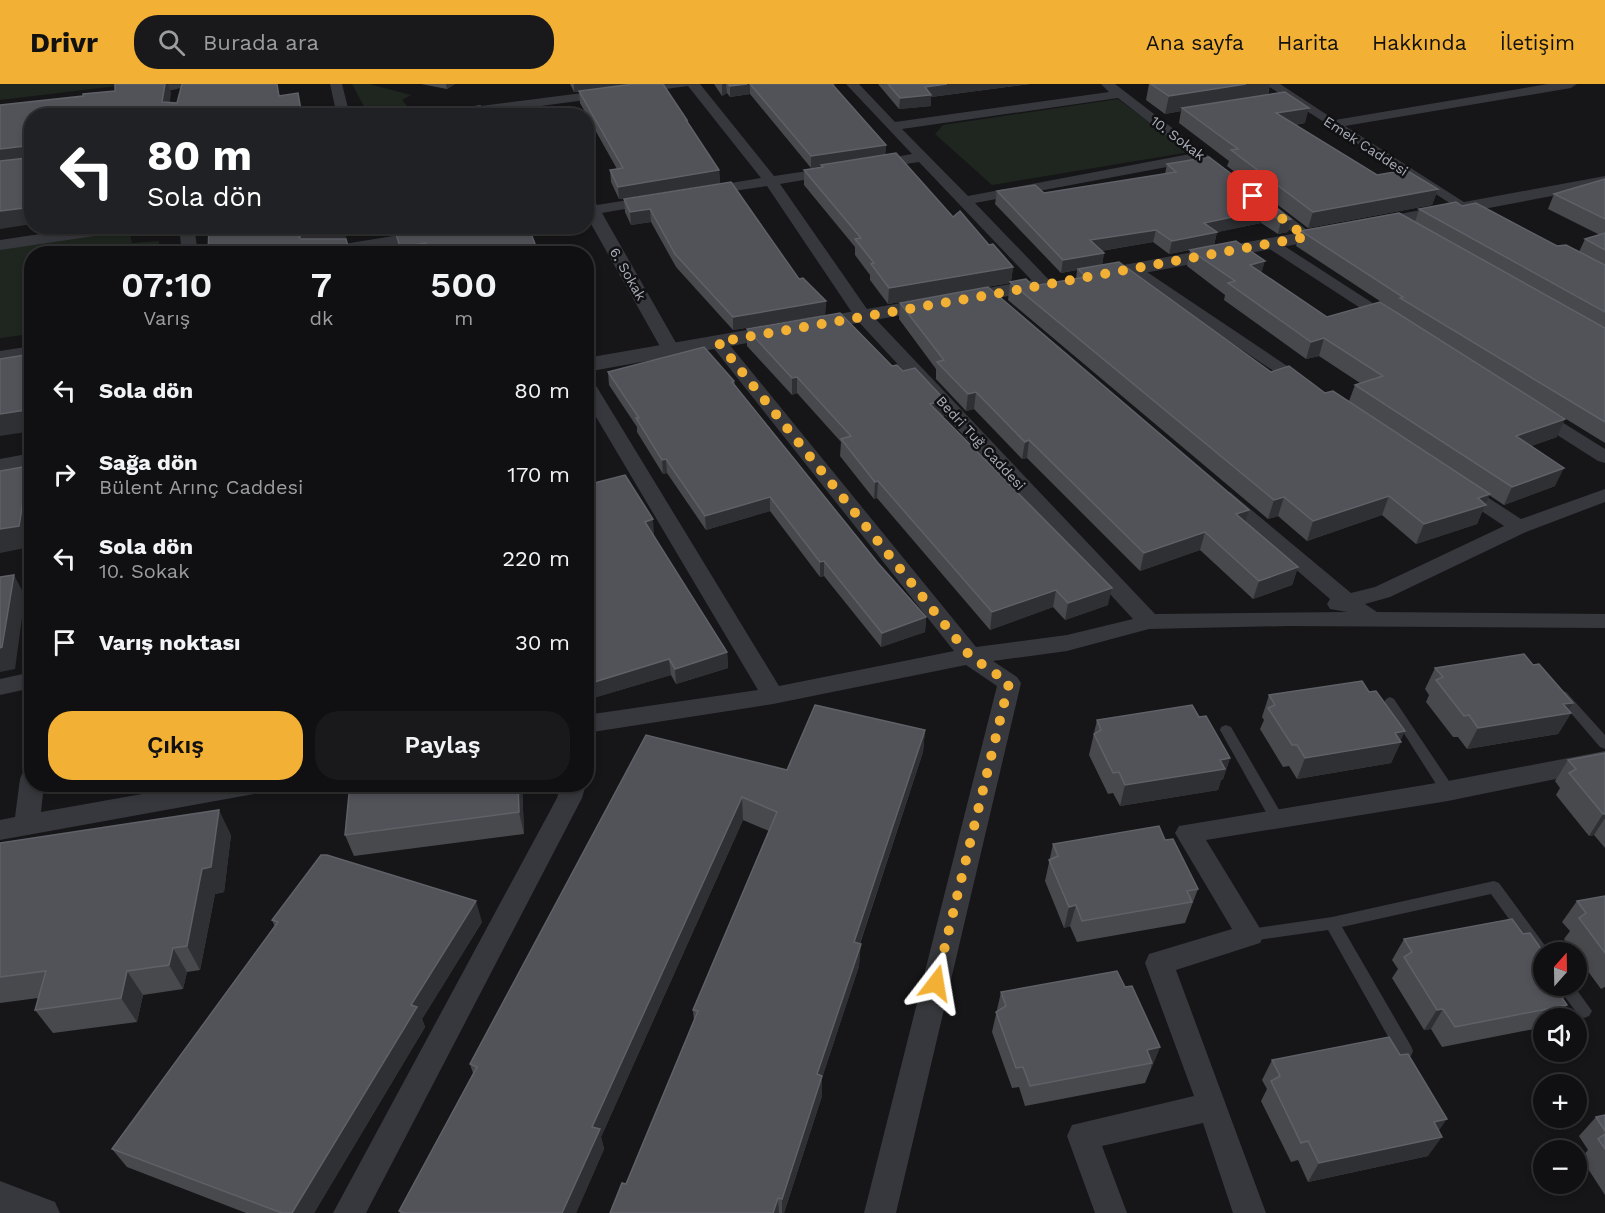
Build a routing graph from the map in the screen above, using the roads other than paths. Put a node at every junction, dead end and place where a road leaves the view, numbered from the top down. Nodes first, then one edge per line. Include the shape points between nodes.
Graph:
1 (336, 84) edge
2 (683, 84) edge
3 (693, 84) edge
4 (852, 84) edge
5 (1107, 84) edge
6 (1271, 84) edge
7 (1571, 84) edge
8 (181, 88) edge
9 (125, 92) edge
10 (1120, 94) junction
11 (1294, 99) junction
12 (546, 101) junction
13 (1271, 103) edge
14 (342, 108) edge
15 (493, 108) edge
16 (549, 108) edge
17 (1178, 117) dead end
18 (1155, 121) junction
19 (1333, 124) junction
20 (892, 126) junction
21 (1201, 156) junction
22 (921, 157) junction
23 (771, 181) junction
24 (1605, 181) edge
25 (692, 194) edge
26 (670, 197) edge
27 (964, 201) junction
28 (594, 205) edge
29 (1467, 207) junction
30 (594, 216) edge
31 (1492, 217) edge
32 (1395, 220) junction
33 (1415, 231) edge
34 (74, 234) edge
35 (447, 234) edge
36 (1306, 237) junction
37 (1270, 243) junction
38 (0, 245) edge
39 (389, 246) edge
40 (1132, 269) junction
41 (1045, 285) junction
42 (989, 295) junction
43 (1007, 310) edge
44 (863, 316) junction
45 (1408, 331) edge
46 (718, 342) junction
47 (671, 350) junction
48 (24, 352) edge
49 (0, 356) edge
50 (594, 364) edge
51 (1320, 394) edge
52 (594, 397) edge
53 (1516, 400) edge
54 (1605, 457) edge
55 (24, 462) edge
56 (0, 466) edge
57 (1449, 480) edge
58 (1212, 486) edge
59 (1605, 495) edge
60 (1519, 527) junction
61 (1346, 601) junction
62 (1288, 619) junction
63 (1372, 619) junction
64 (1605, 621) edge
65 (1149, 622) junction
66 (970, 656) junction
67 (24, 682) edge
68 (0, 687) edge
69 (1556, 688) edge
70 (773, 696) junction
71 (1390, 702) dead end
72 (594, 723) edge
73 (1226, 730) dead end
74 (1605, 744) edge
75 (1605, 760) edge
76 (1448, 791) junction
77 (31, 792) edge
78 (211, 792) edge
79 (571, 792) edge
80 (1277, 819) junction
81 (27, 826) junction
82 (0, 830) edge
83 (1332, 923) junction
84 (1250, 935) junction
85 (1534, 942) edge
86 (1573, 996) edge
87 (1582, 1008) edge
88 (1405, 1051) dead end
89 (1213, 1106) junction
90 (0, 1197) edge
91 (44, 1213) edge
92 (349, 1213) edge
93 (880, 1213) edge
94 (1111, 1213) edge
95 (1250, 1213) edge

1 - 14 street
2 - 12 street
3 - 23 street, Bedri Tuğ Caddesi
4 - 20 street
5 - 10 street, 10. Sokak
6 - 11 street, Emek Caddesi
7 - 19 street
8 - 9 street
10 - 18 street, 10. Sokak
10 - 20 street
11 - 13 street
11 - 19 street, Emek Caddesi
12 - 15 street
12 - 16 street
17 - 18 street
18 - 21 street, 10. Sokak
19 - 29 street, Emek Caddesi
20 - 22 street
21 - 27 street
21 - 36 street, 10. Sokak
22 - 23 street
22 - 27 street
23 - 25 street
23 - 44 street, Bedri Tuğ Caddesi
24 - 29 street
26 - 28 street
27 - 41 street
29 - 31 street, Emek Caddesi
29 - 32 street
30 - 47 street, 6. Sokak
32 - 33 street
32 - 36 street
34 - 38 street
35 - 39 street
36 - 37 street
37 - 40 street
37 - 45 street
40 - 41 street
40 - 51 street
41 - 42 street
42 - 43 street
42 - 44 street
44 - 46 street
44 - 65 street, Bedri Tuğ Caddesi
46 - 47 street
46 - 66 street
47 - 50 street
48 - 49 street
52 - 70 street
53 - 54 street
55 - 56 street
57 - 60 street
58 - 61 street
59 - 60 street
60 - 61 street via 1382,592
61 - 62 street
61 - 63 street
62 - 63 street
62 - 65 street
63 - 64 street
65 - 66 street via 1067,643
66 - 70 street
66 - 93 street via 1009,683
67 - 68 street
69 - 74 lane
70 - 72 street
71 - 76 lane
73 - 80 lane
75 - 76 street
76 - 80 street
77 - 81 street
78 - 81 street
79 - 92 street
80 - 84 street via 1188,833
81 - 82 street
83 - 84 lane
83 - 85 lane via 1494,887
83 - 88 lane
84 - 89 street via 1159,963
86 - 87 lane
89 - 94 street via 1083,1136
89 - 95 street
90 - 91 street

